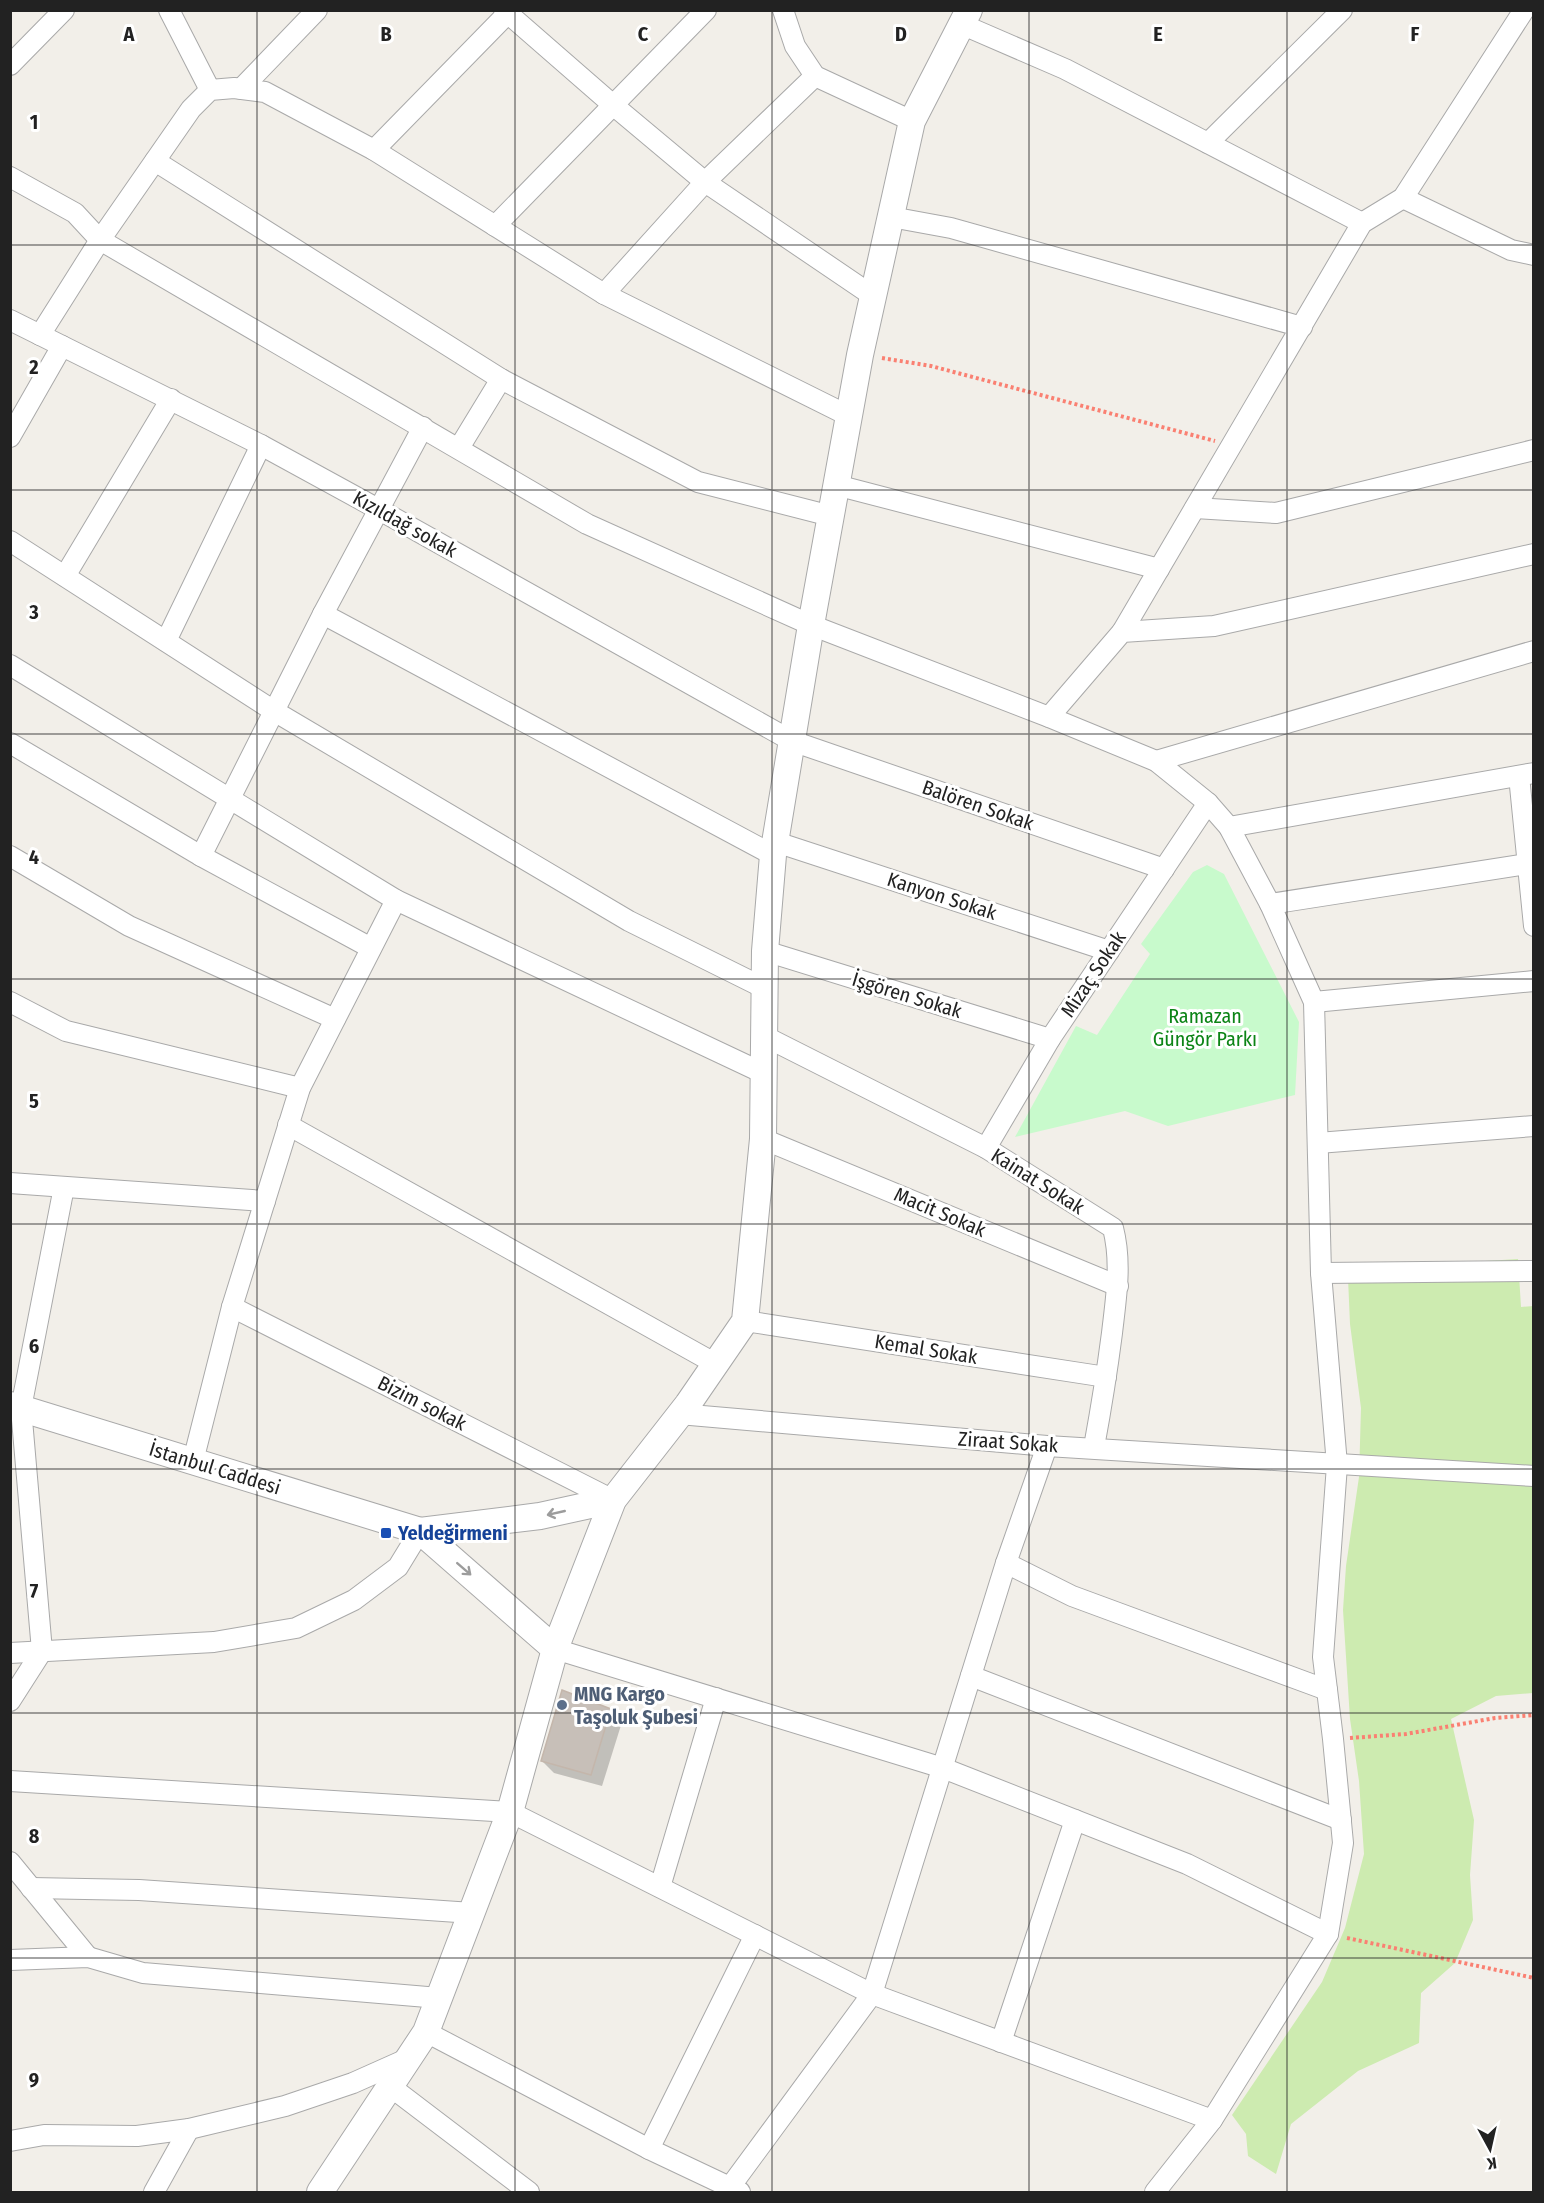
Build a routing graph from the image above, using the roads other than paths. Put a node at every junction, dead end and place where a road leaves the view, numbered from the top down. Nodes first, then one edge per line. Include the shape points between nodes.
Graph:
1 (64, 10) edge
2 (169, 10) edge
3 (317, 10) edge
4 (706, 10) edge
5 (783, 10) edge
6 (1342, 10) edge
7 (1524, 10) edge
8 (508, 12) edge
9 (965, 17) edge
10 (10, 65) edge
11 (815, 75) junction
12 (241, 89) junction
13 (210, 90) junction
14 (613, 105) junction
15 (912, 121) junction
16 (1208, 143) junction
17 (374, 150) junction
18 (155, 161) junction
19 (10, 177) edge
20 (705, 182) junction
21 (1403, 198) junction
22 (891, 217) junction
23 (1362, 223) junction
24 (495, 226) junction
25 (100, 240) junction
26 (1533, 255) edge
27 (604, 294) junction
28 (873, 296) junction
29 (10, 320) edge
30 (1302, 327) junction
31 (40, 335) junction
32 (62, 346) junction
33 (501, 379) junction
34 (171, 399) junction
35 (849, 416) junction
36 (423, 427) junction
37 (10, 437) edge
38 (261, 445) junction
39 (459, 448) junction
40 (1533, 450) edge
41 (836, 485) junction
42 (1195, 508) junction
43 (378, 509) junction
44 (831, 516) junction
45 (10, 541) edge
46 (1533, 554) edge
47 (1159, 570) junction
48 (65, 576) junction
49 (323, 614) junction
50 (811, 625) junction
51 (1122, 632) junction
52 (166, 641) junction
53 (1533, 651) edge
54 (10, 665) edge
55 (274, 711) junction
56 (1049, 717) junction
57 (792, 741) junction
58 (10, 743) edge
59 (1156, 761) junction
60 (1526, 774) edge
61 (230, 798) junction
62 (1208, 803) junction
63 (1228, 827) junction
64 (775, 848) junction
65 (10, 856) edge
66 (201, 856) junction
67 (1530, 863) edge
68 (1164, 869) junction
69 (396, 900) junction
70 (1270, 904) junction
71 (1533, 926) edge
72 (371, 948) junction
73 (765, 951) junction
74 (1109, 951) junction
75 (1533, 981) edge
76 (764, 988) junction
77 (10, 1002) edge
78 (1314, 1002) junction
79 (335, 1019) junction
80 (764, 1036) junction
81 (1050, 1039) junction
82 (764, 1073) junction
83 (300, 1088) junction
84 (288, 1125) junction
85 (1533, 1126) edge
86 (763, 1138) junction
87 (1318, 1143) junction
88 (986, 1148) junction
89 (10, 1183) edge
90 (64, 1187) junction
91 (265, 1201) junction
92 (1533, 1271) edge
93 (1322, 1273) junction
94 (1118, 1286) junction
95 (232, 1307) junction
96 (746, 1321) junction
97 (716, 1364) junction
98 (1106, 1377) junction
99 (16, 1407) edge
100 (679, 1414) junction
101 (1047, 1446) junction
102 (1094, 1447) junction
103 (194, 1461) junction
104 (1337, 1465) junction
105 (1533, 1476) edge
106 (613, 1500) junction
107 (420, 1531) junction
108 (1006, 1563) junction
109 (555, 1649) junction
110 (42, 1651) junction
111 (10, 1653) edge
112 (971, 1677) junction
113 (1327, 1689) junction
114 (716, 1698) junction
115 (10, 1701) edge
116 (943, 1767) junction
117 (10, 1781) edge
118 (510, 1812) junction
119 (1075, 1820) junction
120 (1341, 1820) junction
121 (10, 1862) edge
122 (660, 1887) junction
123 (31, 1888) junction
124 (472, 1913) junction
125 (1328, 1934) junction
126 (755, 1935) junction
127 (88, 1957) junction
128 (10, 1960) edge
129 (872, 1994) junction
130 (439, 1998) junction
131 (426, 2032) junction
132 (1001, 2042) junction
133 (409, 2058) junction
134 (391, 2086) junction
135 (1212, 2120) junction
136 (189, 2129) junction
137 (10, 2141) edge
138 (649, 2149) junction
139 (735, 2190) edge
140 (154, 2193) edge
141 (320, 2193) edge
142 (529, 2193) edge
143 (1155, 2193) edge

1 - 10 street
2 - 13 street
3 - 12 street
4 - 14 street
5 - 11 street via 795,46
6 - 16 street
7 - 21 street
8 - 14 street
8 - 17 street
9 - 15 street
9 - 16 street
11 - 15 street
11 - 20 street
12 - 13 street
12 - 17 street via 265,92
13 - 18 street via 190,109
14 - 20 street
14 - 24 street
15 - 22 street
16 - 23 street
17 - 24 street
18 - 25 street
18 - 33 street
19 - 25 street via 75,213
20 - 27 street
20 - 28 street
21 - 23 street
21 - 26 street via 1511,250
22 - 28 street
22 - 30 street via 951,228
23 - 30 street
24 - 27 street
25 - 31 street
25 - 36 street
27 - 35 street
28 - 35 street
29 - 31 street, Kızıldağ sokak
30 - 42 street
31 - 32 street, Kızıldağ sokak
32 - 34 street, Kızıldağ sokak
32 - 37 street
33 - 39 street
33 - 44 street via 698,482
34 - 38 street, Kızıldağ sokak
34 - 48 street
35 - 41 street
36 - 39 street
36 - 43 street
38 - 43 street, Kızıldağ sokak
38 - 52 street
39 - 50 street via 587,524
40 - 42 street via 1276,513
41 - 44 street
41 - 47 street
42 - 47 street
43 - 49 street
43 - 57 street, Kızıldağ sokak
44 - 50 street
45 - 48 street
46 - 51 street via 1214,626
47 - 51 street
48 - 52 street
49 - 55 street
49 - 64 street, Kanyon Sokak
50 - 56 street
50 - 57 street
51 - 56 street
52 - 55 street
53 - 59 street
54 - 61 street
55 - 61 street
55 - 76 street via 629,921
56 - 59 street
57 - 64 street
57 - 68 street, Balören Sokak
58 - 66 street
59 - 62 street
60 - 63 street
60 - 67 street
61 - 66 street
61 - 69 street
62 - 63 street
62 - 68 street, Mizaç Sokak
63 - 70 street
64 - 73 street
64 - 74 street, Kanyon Sokak
65 - 79 street via 129,926
66 - 72 street
67 - 70 street
67 - 71 street
68 - 74 street, Mizaç Sokak
69 - 72 street
69 - 82 street
70 - 78 street
72 - 79 street
73 - 76 street
73 - 81 street, İşgören Sokak
74 - 81 street, Mizaç Sokak
75 - 78 street
76 - 80 street
77 - 83 street via 66,1031
78 - 87 street
79 - 83 street
80 - 82 street
80 - 88 street, Kainat Sokak
81 - 88 street, Mizaç Sokak
82 - 86 street
83 - 84 street
84 - 91 street
84 - 97 street
85 - 87 street
86 - 94 street, Macit Sokak
86 - 96 street
87 - 93 street
88 - 94 street, Kainat Sokak via 1113,1228 1118,1246
89 - 90 street
90 - 91 street
90 - 99 street
91 - 95 street
92 - 93 street
93 - 104 street
94 - 98 street, Kainat Sokak
95 - 103 street
95 - 106 street, Bizim sokak
96 - 97 street
96 - 98 street, Kemal Sokak
97 - 100 street
98 - 102 street, Kainat Sokak
99 - 103 street, İstanbul Caddesi
99 - 110 street
100 - 101 street, Ziraat Sokak
100 - 106 street
101 - 102 street, Ziraat Sokak
101 - 108 street
102 - 104 street, Ziraat Sokak
103 - 107 street, İstanbul Caddesi
104 - 105 street, Ziraat Sokak
104 - 113 street via 1323,1657
106 -> 107 street via 540,1516
106 - 109 street
107 -> 109 street
107 - 110 street via 398,1567 354,1600 296,1628 214,1642
108 - 112 street
108 - 113 street via 1072,1596
109 - 114 street
109 - 118 street
110 - 111 street
110 - 115 street
112 - 116 street
112 - 120 street
113 - 120 street
114 - 116 street
114 - 122 street
116 - 119 street
116 - 129 street
117 - 118 street
118 - 122 street
118 - 124 street
119 - 125 street via 1187,1864
119 - 132 street
120 - 125 street via 1342,1843
121 - 123 street
122 - 126 street
123 - 124 street via 139,1890
123 - 127 street
124 - 130 street
125 - 135 street
126 - 129 street
126 - 138 street
127 - 128 street
127 - 130 street via 143,1973
129 - 132 street
129 - 139 street
130 - 131 street
131 - 133 street
131 - 138 street
132 - 135 street
133 - 134 street
133 - 136 street via 353,2083 285,2106
134 - 141 street
134 - 142 street
135 - 143 street
136 - 137 street via 137,2136 44,2135
136 - 140 street
138 - 139 street

